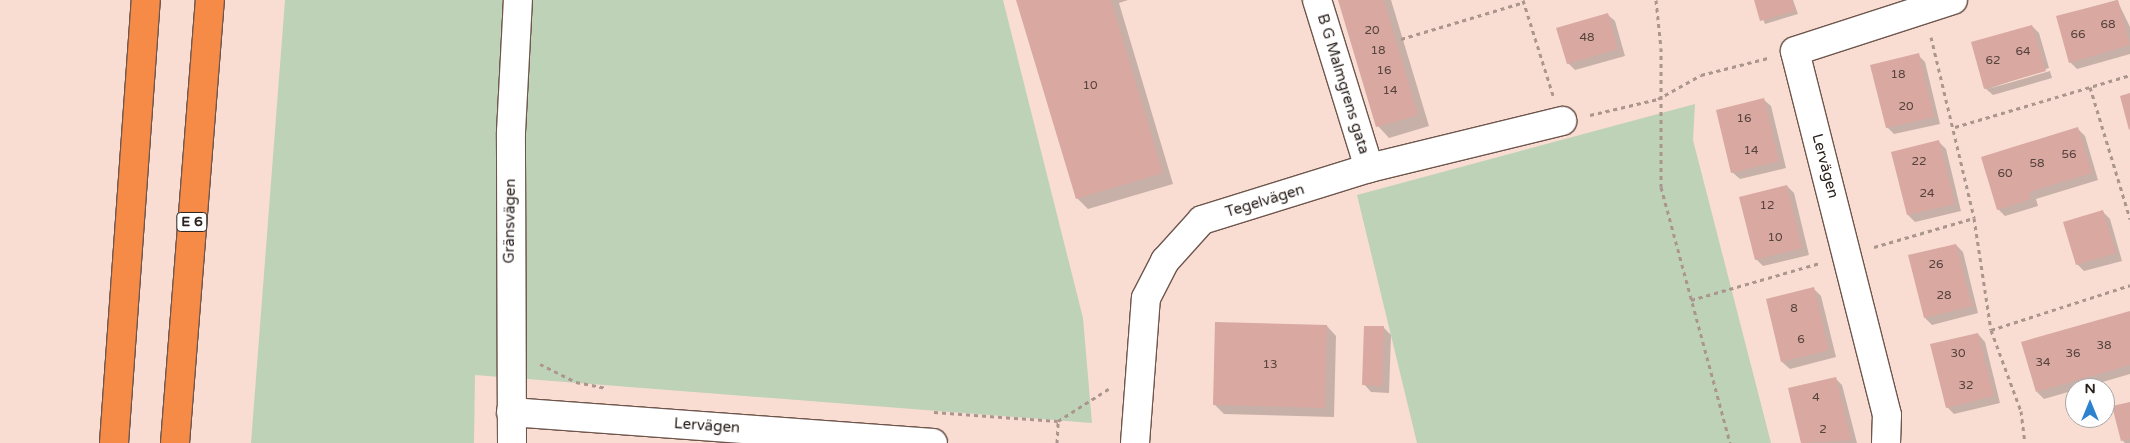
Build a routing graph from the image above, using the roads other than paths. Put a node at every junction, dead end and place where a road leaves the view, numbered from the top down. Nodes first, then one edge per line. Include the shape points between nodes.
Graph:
1 (146, 0) edge
2 (210, 0) edge
3 (518, 0) edge
4 (1317, 0) edge
5 (1954, 0) edge
6 (1562, 122) road end
7 (1368, 168) junction
8 (511, 412) junction
9 (114, 443) edge
10 (175, 443) edge
11 (512, 443) edge
12 (933, 443) edge
13 (1135, 443) edge
14 (1886, 443) edge

1 - 9 highway
2 - 10 highway, E 6
3 - 8 street, Gränsvägen via 509,353
4 - 7 street, B G Malmgrens gata
5 - 14 street, Lervägen via 1795,51 1887,415
6 - 7 street, Tegelvägen
7 - 13 street, Tegelvägen via 1202,220 1152,279 1146,298
8 - 11 street, Gränsvägen
8 - 12 street, Lervägen

